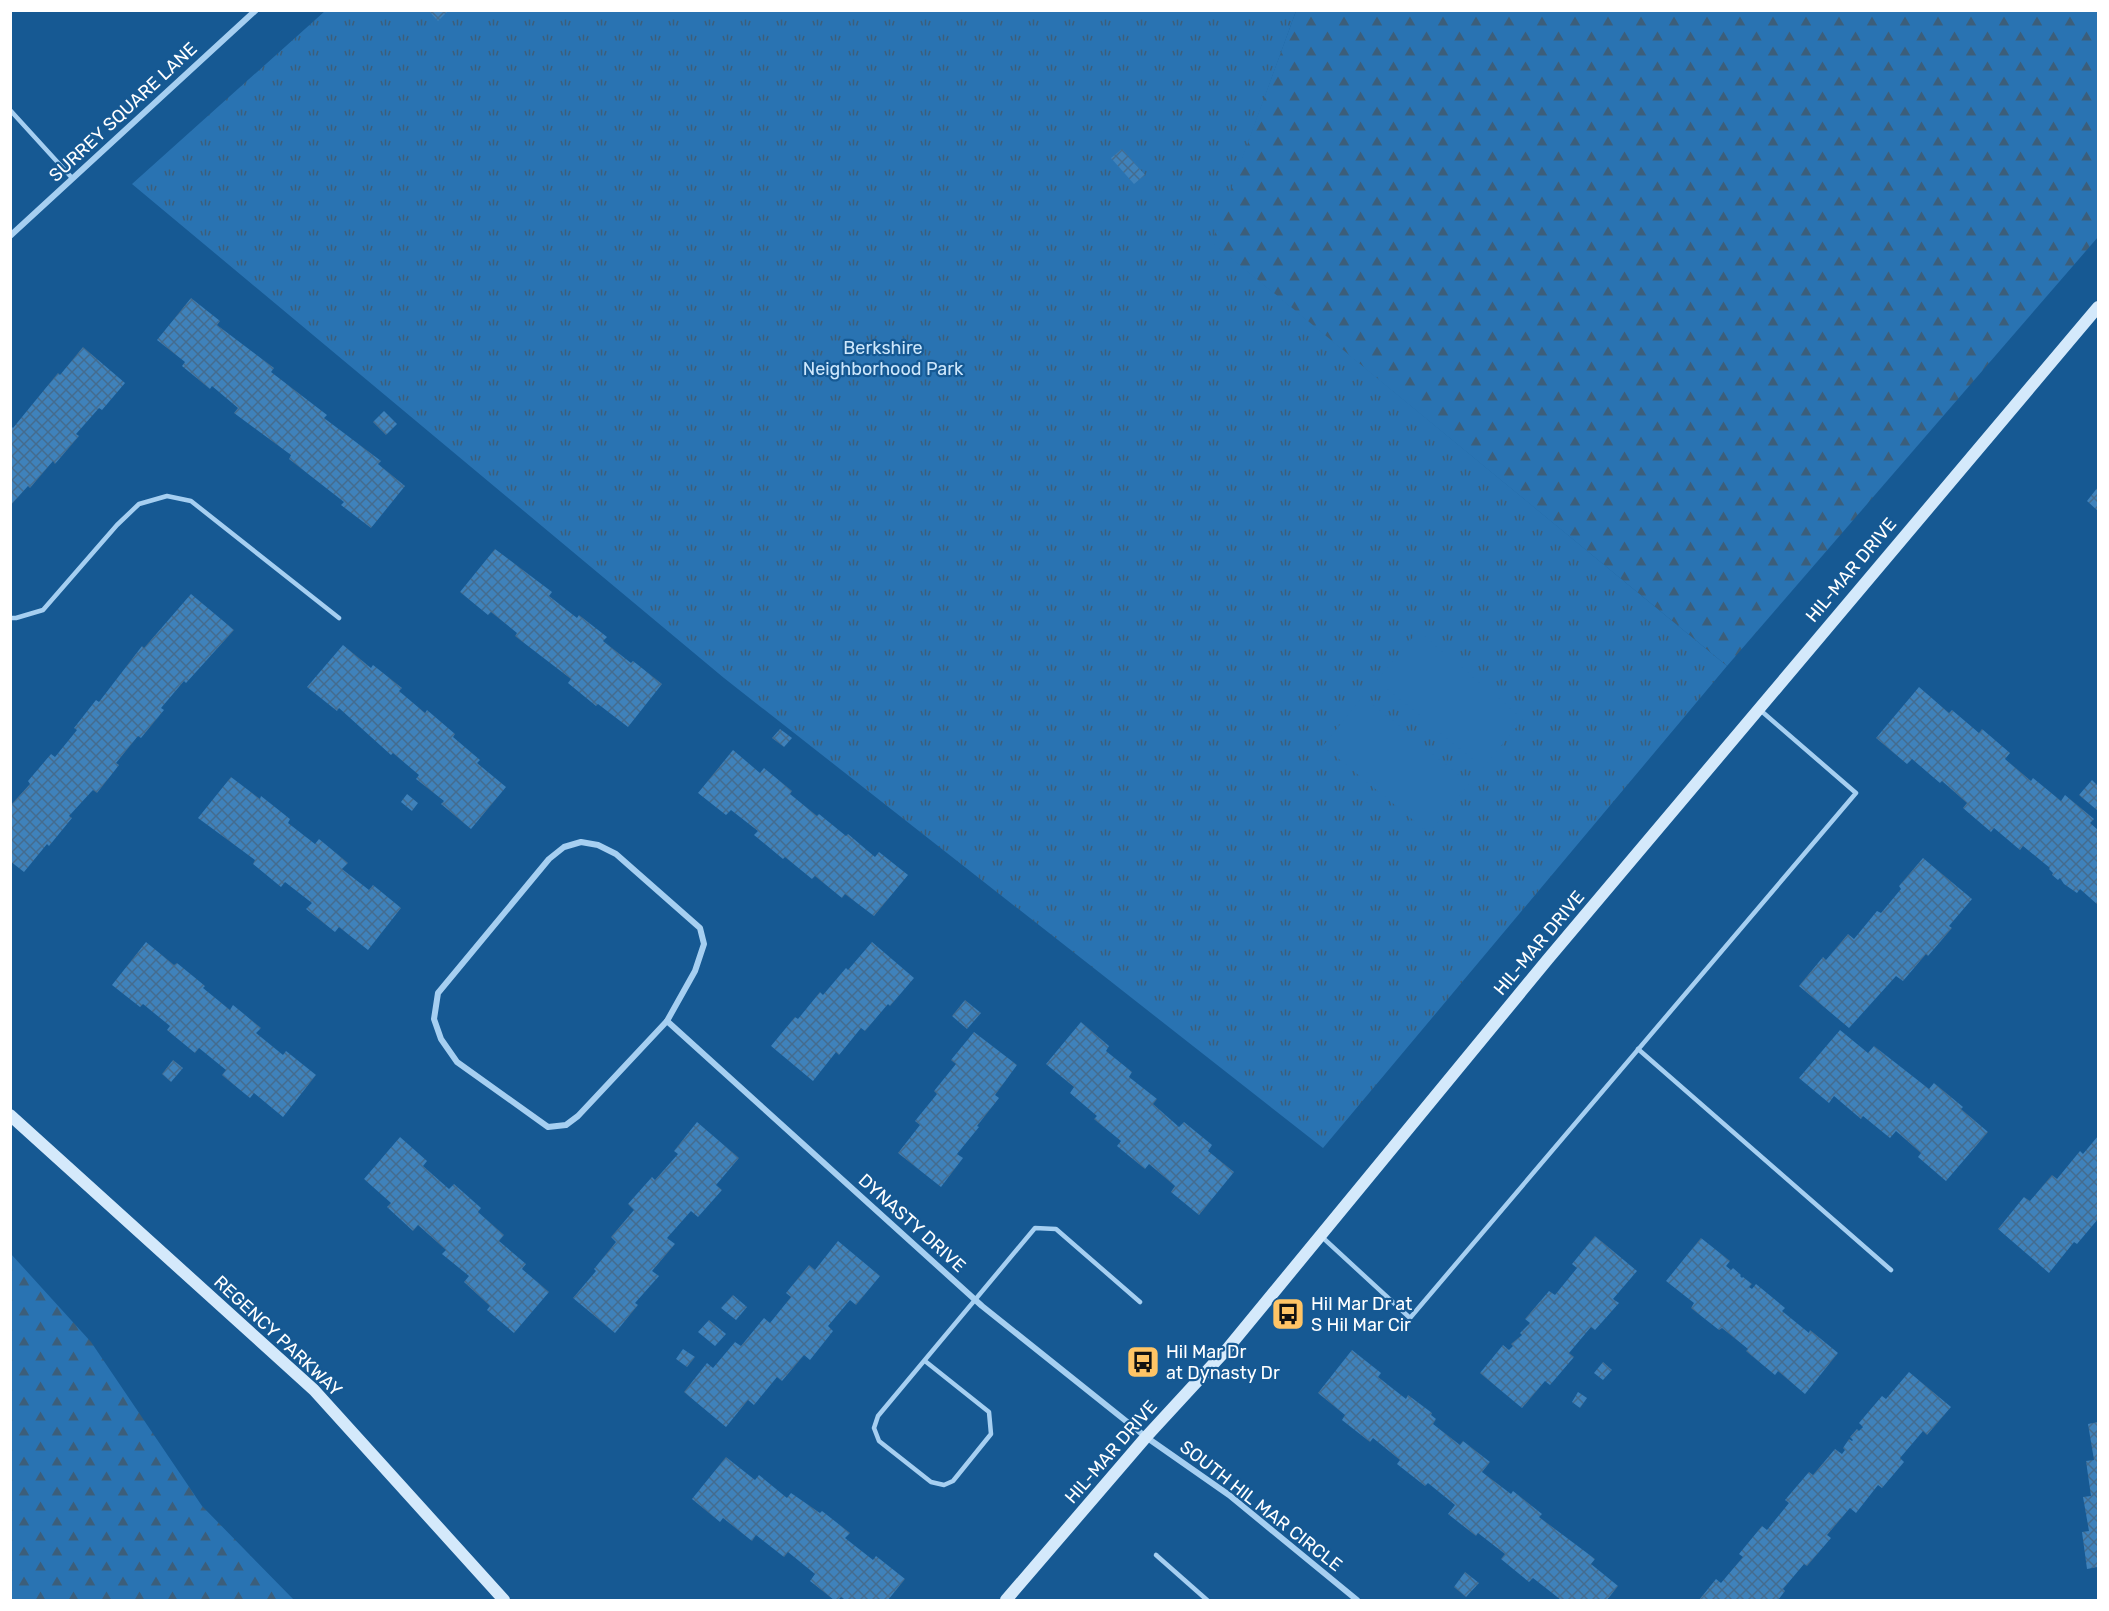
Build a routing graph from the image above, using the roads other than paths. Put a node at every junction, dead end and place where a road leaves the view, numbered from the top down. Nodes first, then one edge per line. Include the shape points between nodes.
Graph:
1 (256, 10) edge
2 (10, 110) edge
3 (72, 178) junction
4 (10, 236) edge
5 (2098, 307) edge
6 (10, 618) edge
7 (339, 618) dead end
8 (1758, 709) junction
9 (667, 1021) junction
10 (1638, 1049) junction
11 (10, 1115) edge
12 (1321, 1236) junction
13 (1891, 1270) dead end
14 (974, 1299) junction
15 (1140, 1302) dead end
16 (925, 1360) junction
17 (1146, 1437) junction
18 (1156, 1555) dead end
19 (504, 1600) edge
20 (1006, 1600) edge
21 (1208, 1600) edge
22 (1357, 1600) edge

1 - 3 street, SURREY SQUARE LANE
2 - 3 lane
3 - 4 street, SURREY SQUARE LANE
5 - 8 street, HIL-MAR DRIVE
6 - 7 lane via 43,610 139,504 167,496 191,501
8 - 10 lane via 1856,793
8 - 12 street, HIL-MAR DRIVE
9 - 9 street via 578,1116 566,1125 548,1127 457,1062 441,1039 434,1019 438,993 541,867 564,846 581,842 616,854 700,928 704,944 695,971
9 - 14 street, DYNASTY DRIVE
10 - 12 lane via 1410,1318
10 - 13 lane
11 - 19 street, REGENCY PARKWAY via 314,1390
12 - 17 street, HIL-MAR DRIVE via 1228,1348
14 - 15 lane via 1035,1228 1056,1229
14 - 16 lane
14 - 17 street, DYNASTY DRIVE
16 - 16 lane via 878,1416 874,1428 879,1441 931,1482 944,1485 953,1481 992,1434 992,1422 989,1412
17 - 20 street, HIL-MAR DRIVE
17 - 22 street, SOUTH HIL MAR CIRCLE via 1228,1495
18 - 21 lane

